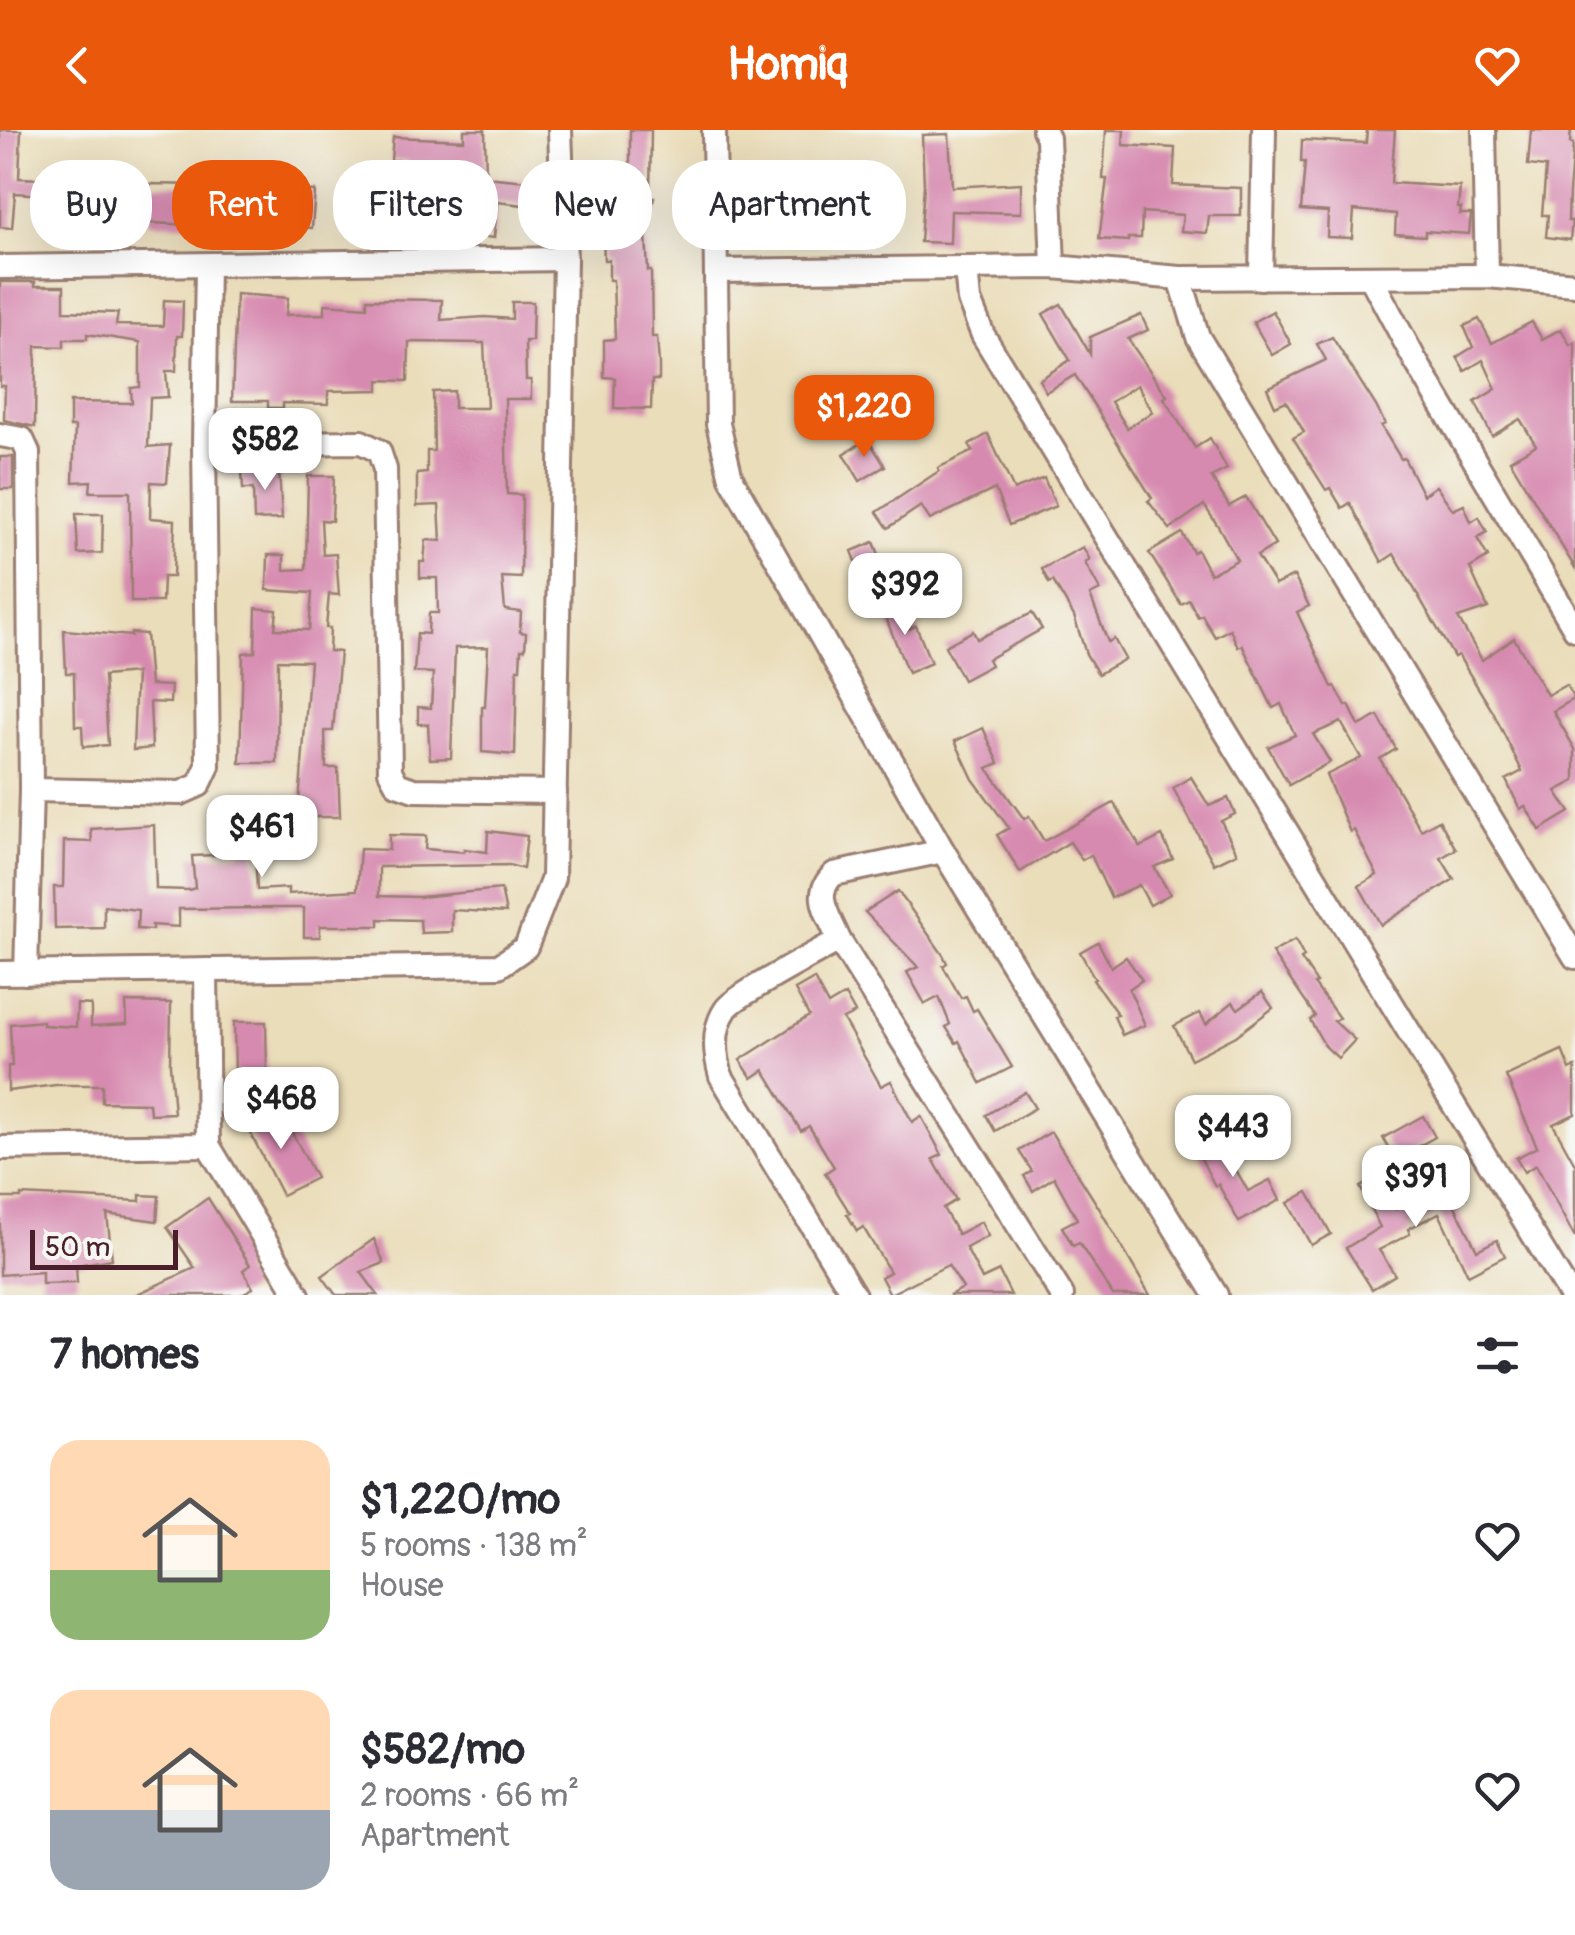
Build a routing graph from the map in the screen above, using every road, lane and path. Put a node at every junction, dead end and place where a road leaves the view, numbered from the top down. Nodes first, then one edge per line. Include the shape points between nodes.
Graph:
1 (560, 130) edge
2 (714, 130) edge
3 (1044, 130) edge
4 (1264, 130) edge
5 (1484, 130) edge
6 (564, 259) junction
7 (207, 266) junction
8 (0, 267) edge
9 (1053, 267) junction
10 (966, 268) junction
11 (718, 271) junction
12 (1487, 276) junction
13 (1180, 278) junction
14 (1261, 278) junction
15 (1371, 278) junction
16 (1575, 284) edge
17 (0, 434) edge
18 (204, 444) junction
19 (1575, 629) edge
20 (31, 790) junction
21 (555, 792) junction
22 (943, 851) junction
23 (839, 940) junction
24 (1575, 957) edge
25 (206, 970) junction
26 (0, 973) edge
27 (26, 974) junction
28 (208, 1145) junction
29 (0, 1148) edge
30 (298, 1295) edge
31 (854, 1295) edge
32 (1062, 1295) edge
33 (1216, 1295) edge
34 (1570, 1295) edge

1 - 6 street
2 - 11 street
3 - 9 street
4 - 14 street
5 - 12 street
6 - 7 street
6 - 21 street
7 - 8 street
7 - 18 street
9 - 10 street
9 - 13 street
10 - 11 street
10 - 34 street via 968,300 982,335
11 - 22 street via 718,424 731,478
12 - 15 street
12 - 16 street
13 - 14 street
13 - 24 street via 1198,337
14 - 15 street
15 - 19 street
17 - 20 street via 22,439 28,452
18 - 20 street via 208,766 199,786 180,793
18 - 21 street via 361,442 379,451 385,469 390,771 397,784 414,790
20 - 27 street
21 - 25 street via 553,878 542,915 526,947 500,966
22 - 23 street via 834,874 821,896
22 - 33 street
23 - 31 street via 727,1006 715,1055 720,1076
23 - 32 street
25 - 27 street
25 - 28 street
26 - 27 street
28 - 29 street
28 - 30 street

